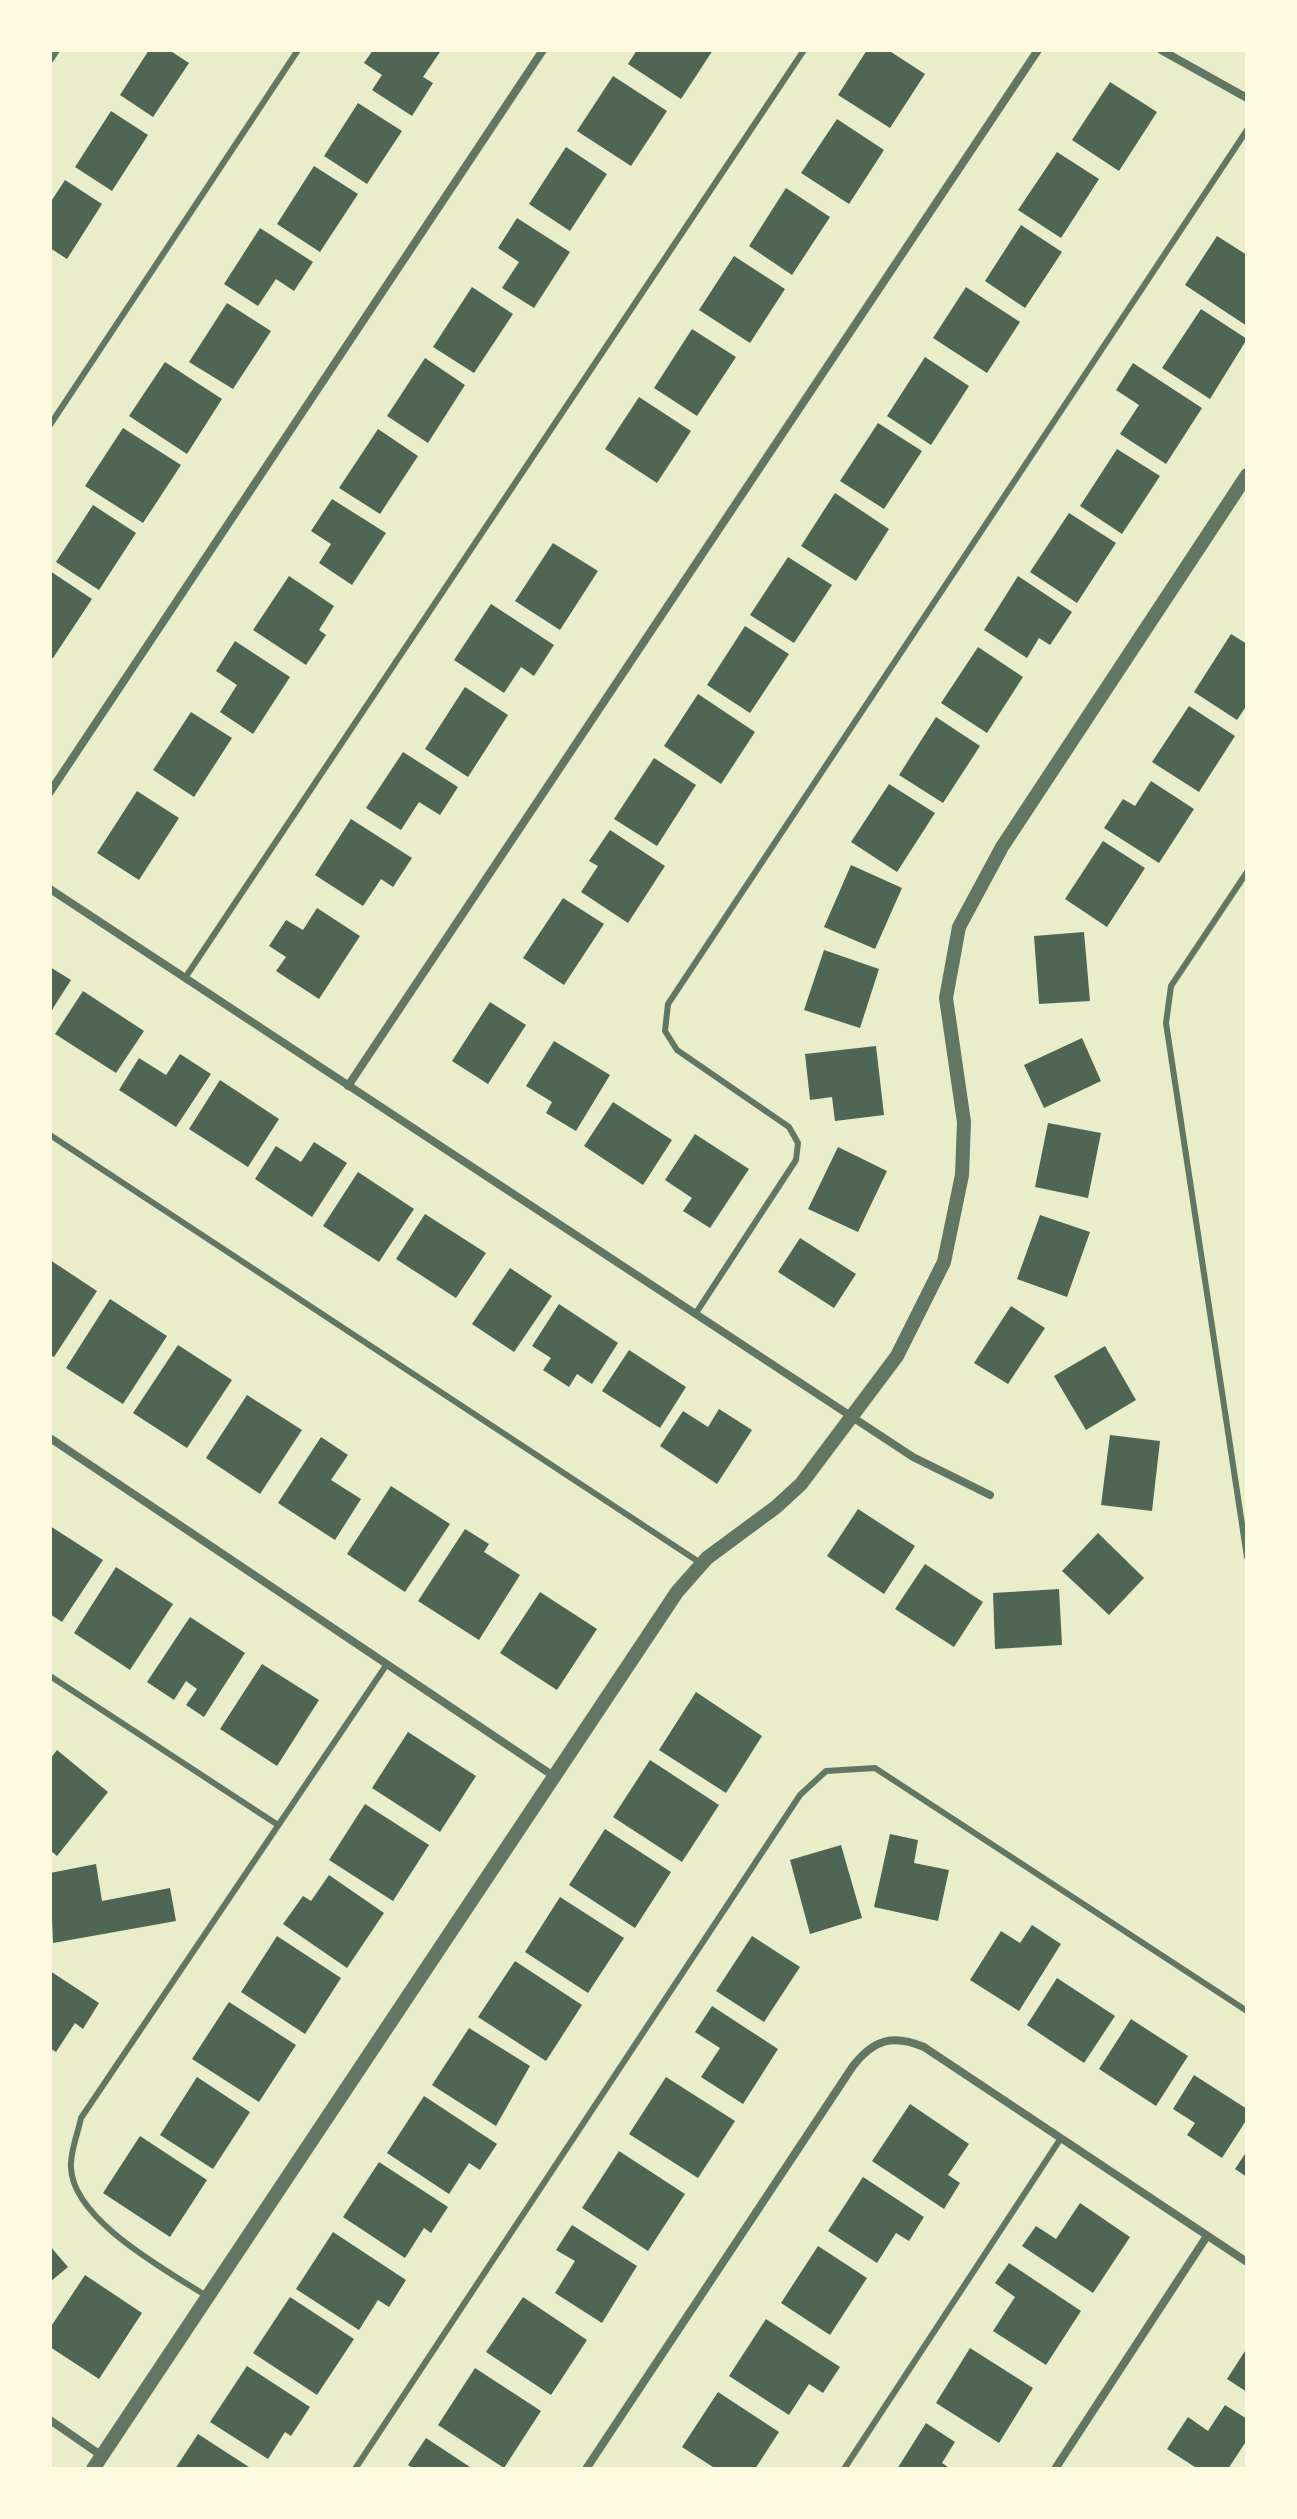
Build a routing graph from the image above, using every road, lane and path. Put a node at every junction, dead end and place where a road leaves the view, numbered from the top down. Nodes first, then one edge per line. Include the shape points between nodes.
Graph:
1 (56, 50) edge
2 (298, 50) edge
3 (543, 50) edge
4 (804, 50) edge
5 (1038, 50) edge
6 (1161, 50) edge
7 (50, 59) edge
8 (1247, 98) edge
9 (1247, 130) edge
10 (50, 425) edge
11 (1247, 475) edge
12 (50, 792) edge
13 (1247, 872) edge
14 (50, 889) edge
15 (185, 978) junction
16 (348, 1086) junction
17 (50, 1135) edge
18 (696, 1313) junction
19 (851, 1414) junction
20 (50, 1438) edge
21 (990, 1495) dead end
22 (1247, 1557) edge
23 (702, 1564) junction
24 (387, 1664) junction
25 (50, 1676) edge
26 (555, 1777) junction
27 (278, 1825) junction
28 (1247, 2011) edge
29 (1061, 2138) junction
30 (1207, 2236) junction
31 (1247, 2262) edge
32 (208, 2297) junction
33 (50, 2420) edge
34 (102, 2456) junction
35 (93, 2469) edge
36 (355, 2469) edge
37 (586, 2469) edge
38 (844, 2469) edge
39 (1055, 2469) edge

1 - 7 street
2 - 10 lane
3 - 12 street
4 - 15 lane
5 - 16 street
6 - 8 street
9 - 18 lane via 668,1004 665,1031 677,1050 789,1127 798,1143 796,1160
11 - 19 street via 1002,847 959,927 946,998 964,1122 962,1175 944,1262 897,1356
13 - 22 lane via 1171,986 1166,1023
14 - 15 street
15 - 16 street
16 - 18 street
17 - 23 lane
18 - 19 street
19 - 21 street via 923,1464
19 - 23 street via 801,1484
20 - 24 street
23 - 26 street via 677,1592
24 - 26 street
24 - 27 lane
25 - 27 lane
26 - 32 street
27 - 32 lane via 81,2118 71,2169 86,2208 126,2243
28 - 36 lane via 875,1768 826,1771 800,1795
29 - 30 street
29 - 37 street via 924,2047 886,2039 866,2049
29 - 38 lane
30 - 31 street
30 - 39 street
32 - 34 street
33 - 34 street
34 - 35 street

